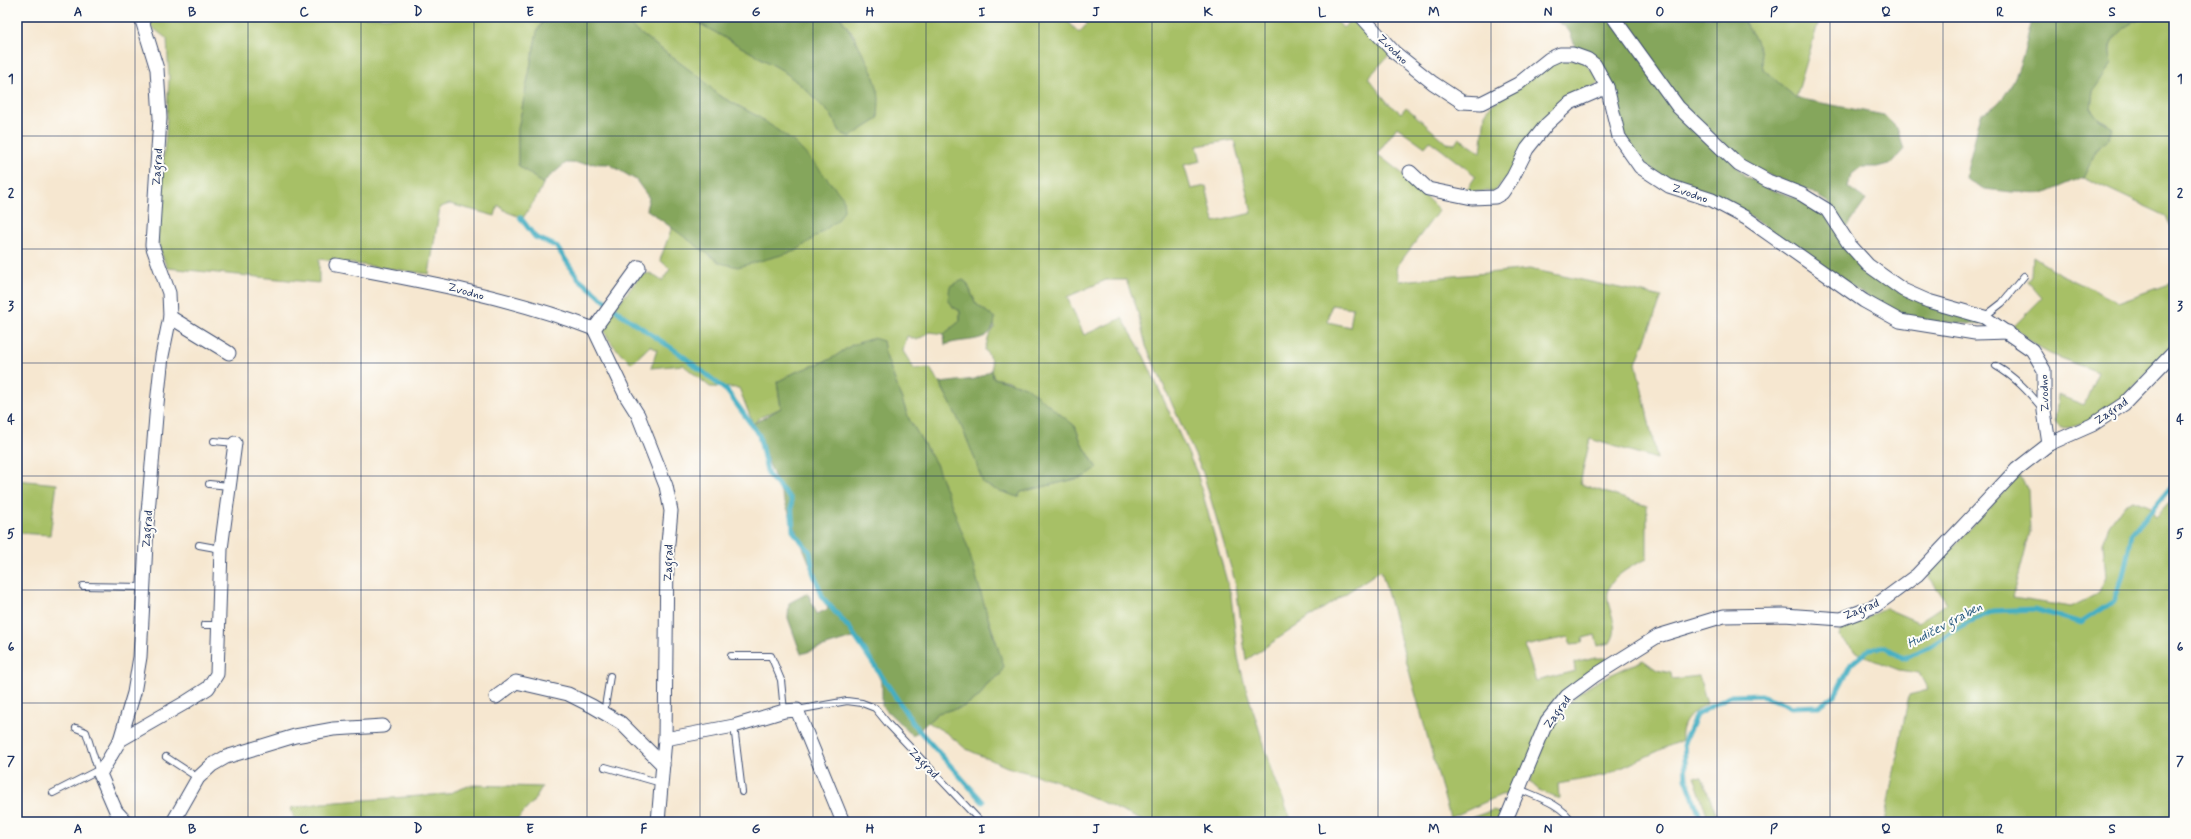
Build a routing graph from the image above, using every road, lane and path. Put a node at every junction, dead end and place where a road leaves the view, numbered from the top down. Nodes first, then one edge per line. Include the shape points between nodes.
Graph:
1 (142, 17) edge
2 (1362, 17) edge
3 (1613, 17) edge
4 (1607, 87) junction
5 (1410, 172) dead end
6 (336, 265) dead end
7 (639, 267) dead end
8 (2024, 276) dead end
9 (170, 317) junction
10 (1984, 317) junction
11 (594, 329) junction
12 (2008, 332) junction
13 (2174, 352) edge
14 (229, 353) dead end
15 (1996, 366) dead end
16 (2044, 411) junction
17 (214, 441) dead end
18 (235, 442) joint
19 (2049, 444) junction
20 (209, 484) dead end
21 (229, 486) junction
22 (199, 545) dead end
23 (221, 549) junction
24 (83, 586) dead end
25 (142, 587) junction
26 (204, 625) dead end
27 (220, 625) junction
28 (731, 656) dead end
29 (610, 676) dead end
30 (496, 697) dead end
31 (797, 710) junction
32 (784, 711) junction
33 (604, 713) junction
34 (383, 726) dead end
35 (734, 726) junction
36 (76, 728) dead end
37 (665, 739) junction
38 (120, 740) junction
39 (166, 757) dead end
40 (663, 765) junction
41 (605, 768) dead end
42 (99, 772) junction
43 (198, 778) junction
44 (661, 783) junction
45 (1519, 789) junction
46 (742, 792) dead end
47 (53, 793) dead end
48 (126, 822) edge
49 (173, 822) edge
50 (658, 822) edge
51 (843, 822) edge
52 (981, 822) edge
53 (1505, 822) edge
54 (1572, 822) edge

1 - 9 street, Zagrad via 157,69 160,118 152,245 168,293
2 - 4 street, Zvodno via 1394,52 1462,102 1480,103 1491,98 1518,84 1549,59 1560,54 1573,54 1587,59 1595,65
3 - 10 street, Zvodno via 1678,107 1739,165 1768,181 1801,194 1827,210 1849,244 1868,265 1903,290 1928,301
4 - 5 street via 1570,103 1546,124 1527,149 1502,193 1495,197 1472,198 1428,189
4 - 12 street, Zvodno via 1619,137 1640,167 1669,186 1712,200 1746,218 1864,301 1900,320 1975,334
6 - 11 street, Zvodno via 432,282 565,317
7 - 11 street via 614,298
8 - 10 lane via 2002,303
9 - 14 street
9 - 25 street, Zagrad via 161,363
10 - 12 street, Zvodno
11 - 37 street, Zagrad via 626,396 638,415 663,479 671,512 667,554
12 - 16 street, Zvodno via 2032,350 2044,370
13 - 19 street, Zagrad via 2124,404 2092,425
15 - 16 lane via 2013,376 2028,390
16 - 19 street, Zvodno
17 - 18 lane
18 - 21 street, Zagrad
19 - 45 street, Zagrad via 2017,469 1918,575 1875,606 1841,619 1784,615 1724,616 1658,636 1594,676 1567,696 1547,721
20 - 21 lane
21 - 23 street, Zagrad
22 - 23 lane
23 - 27 street, Zagrad
24 - 25 lane
25 - 38 street, Zagrad via 140,657 134,693
26 - 27 lane
27 - 38 street, Zagrad via 217,674 208,688
28 - 32 lane via 771,656 781,680
29 - 33 lane
30 - 33 street via 516,682 568,694
31 - 32 street, Zagrad
31 - 51 street
31 - 52 lane, Zagrad via 847,701 875,708
32 - 35 street, Zagrad
33 - 40 street via 621,723
34 - 43 street via 295,736 226,757
35 - 37 street, Zagrad
35 - 46 lane
36 - 42 lane via 86,732
37 - 40 street, Zagrad
38 - 42 street, Zagrad
39 - 43 lane
40 - 44 street, Zagrad
41 - 44 lane
42 - 47 lane
42 - 48 street via 116,811
43 - 49 street
44 - 50 street, Zagrad
45 - 53 street, Zagrad
45 - 54 lane via 1547,801

